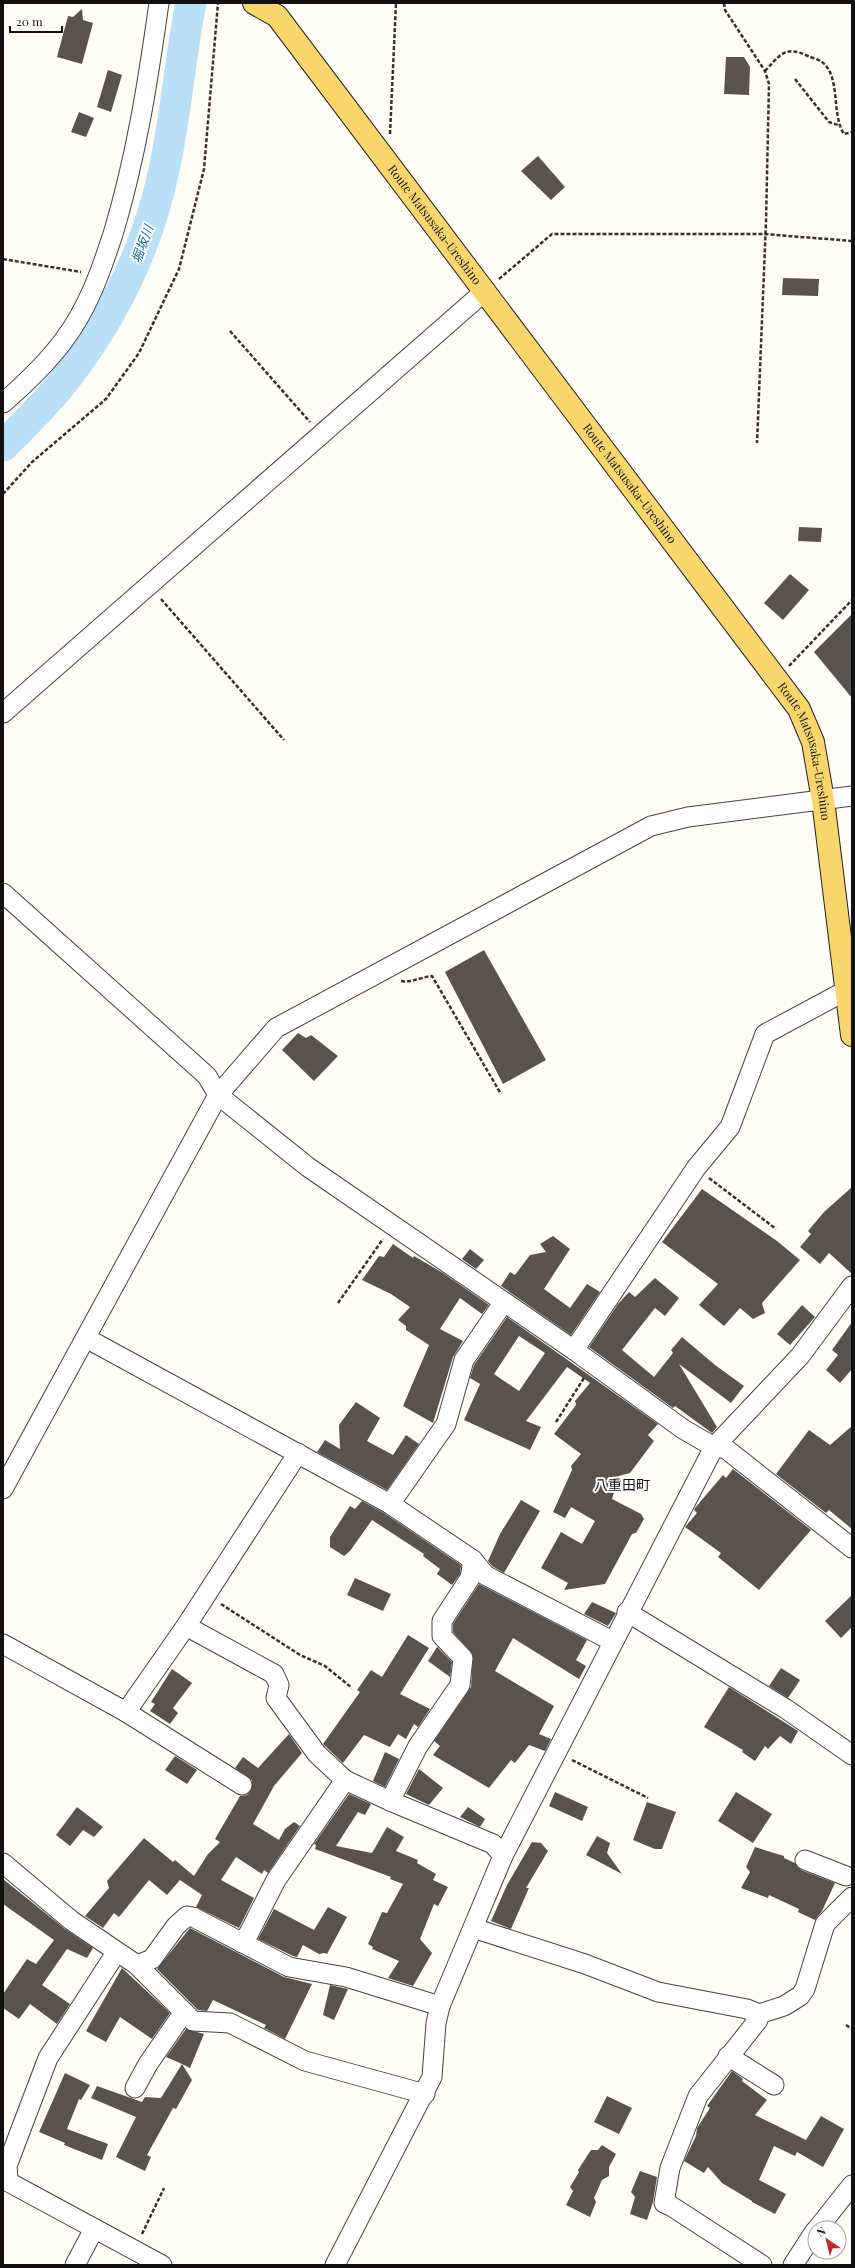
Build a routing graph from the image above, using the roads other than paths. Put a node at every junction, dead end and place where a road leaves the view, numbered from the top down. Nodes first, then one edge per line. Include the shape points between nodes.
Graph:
1 (159, 3) edge
2 (254, 3) edge
3 (484, 292) junction
4 (3, 403) edge
5 (3, 713) edge
6 (852, 796) edge
7 (823, 800) junction
8 (3, 893) edge
9 (847, 990) junction
10 (852, 1035) edge
11 (218, 1095) junction
12 (852, 1286) edge
13 (504, 1302) junction
14 (86, 1338) junction
15 (574, 1350) junction
16 (714, 1447) junction
17 (298, 1453) junction
18 (3, 1490) edge
19 (390, 1504) junction
20 (852, 1548) edge
21 (473, 1560) junction
22 (628, 1612) junction
23 (186, 1626) junction
24 (612, 1640) junction
25 (3, 1644) edge
26 (126, 1712) junction
27 (852, 1755) edge
28 (345, 1780) junction
29 (242, 1785) dead end
30 (390, 1801) junction
31 (502, 1856) junction
32 (805, 1860) dead end
33 (3, 1863) edge
34 (850, 1873) edge
35 (852, 1897) edge
36 (473, 1928) junction
37 (242, 1943) junction
38 (116, 1952) junction
39 (137, 1965) junction
40 (440, 2006) junction
41 (184, 2012) junction
42 (760, 2014) junction
43 (728, 2056) junction
44 (774, 2085) dead end
45 (136, 2088) dead end
46 (425, 2094) junction
47 (5, 2180) edge
48 (852, 2185) edge
49 (824, 2220) edge
50 (94, 2229) junction
51 (807, 2244) edge
52 (75, 2265) edge
53 (162, 2265) edge
54 (335, 2265) edge
55 (762, 2265) edge
56 (794, 2265) edge

1 - 4 street via 143,114 121,207 99,276 65,339 50,358
2 - 3 main road, Route Matsusaka-Ureshino via 277,16
3 - 5 street
3 - 7 main road, Route Matsusaka-Ureshino via 799,709 813,742
6 - 7 street
7 - 9 main road, Route Matsusaka-Ureshino
7 - 11 street via 688,817 651,826 276,1028
8 - 11 street via 207,1076
9 - 10 main road, Route Matsusaka-Ureshino
9 - 15 street via 765,1034 730,1126 696,1168
11 - 13 street via 308,1167
11 - 14 street
12 - 16 street via 800,1356
13 - 15 street
13 - 19 street via 464,1360 446,1424
14 - 17 street
14 - 18 street
15 - 16 street via 683,1429
16 - 20 street via 726,1449
16 - 22 street
17 - 19 street
17 - 23 street
19 - 21 street
21 - 24 street via 485,1575
21 - 30 street via 470,1578 442,1621 442,1636 463,1658 460,1685 418,1746
22 - 24 street
22 - 27 street via 786,1709
23 - 26 street
23 - 28 street via 274,1674 279,1685 276,1698 317,1754
24 - 31 street
25 - 26 street
26 - 29 street
28 - 30 street
28 - 37 street via 276,1880 250,1933
30 - 31 street via 493,1844
31 - 36 street
32 - 34 street
33 - 38 street via 72,1921
35 - 42 street via 825,1924 805,1990 793,2002
36 - 40 street
36 - 42 street via 585,1964 658,1992 747,2009
37 - 39 street via 187,1916 176,1926 152,1959
37 - 40 street via 289,1967 346,1977
38 - 39 street
38 - 47 street via 48,2058 7,2166
39 - 41 street
40 - 46 street via 436,2023 432,2077
41 - 45 street via 148,2064
41 - 46 street via 193,2021 230,2023 305,2061
42 - 43 street via 758,2020
43 - 44 street
43 - 55 street via 698,2096 670,2168 664,2203
46 - 54 street
47 - 50 street
48 - 49 street
50 - 52 street
50 - 53 street
51 - 56 street

